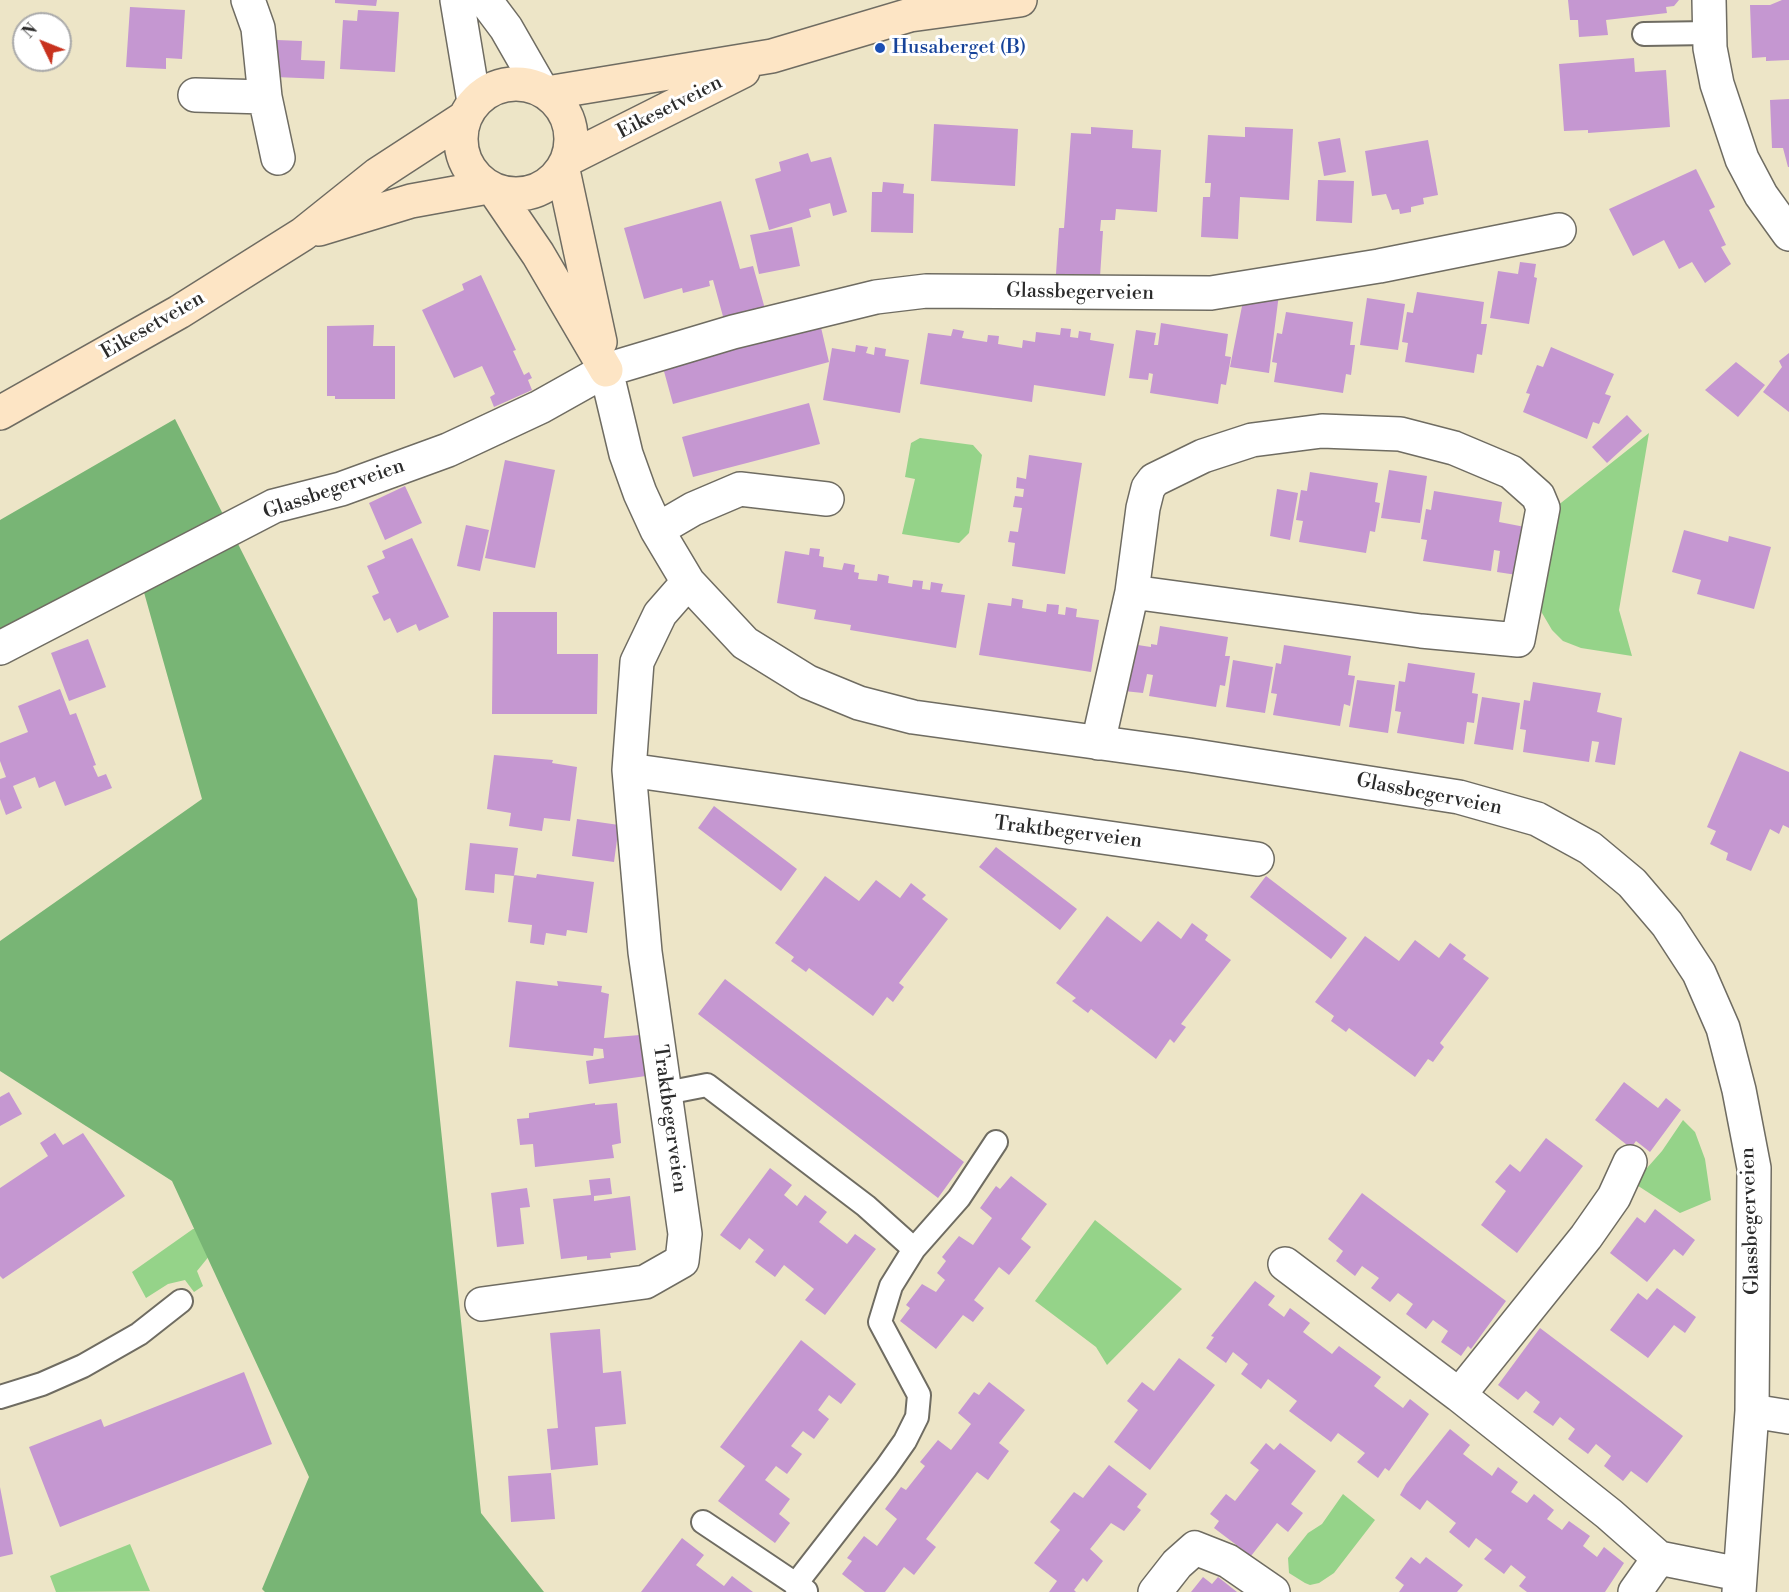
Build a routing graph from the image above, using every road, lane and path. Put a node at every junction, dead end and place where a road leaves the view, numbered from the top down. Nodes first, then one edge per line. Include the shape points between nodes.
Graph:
1 (248, 0) edge
2 (457, 0) edge
3 (485, 0) edge
4 (1020, 0) edge
5 (1709, 0) edge
6 (1709, 33) junction
7 (1644, 34) dead end
8 (772, 56) junction
9 (544, 91) junction
10 (195, 95) dead end
11 (265, 97) junction
12 (469, 110) junction
13 (278, 158) dead end
14 (565, 164) junction
15 (492, 189) junction
16 (1559, 230) dead end
17 (303, 234) junction
18 (1789, 234) edge
19 (606, 370) junction
20 (0, 412) edge
21 (827, 499) dead end
22 (657, 530) junction
23 (688, 582) junction
24 (1132, 592) junction
25 (0, 648) edge
26 (1098, 743) junction
27 (630, 770) junction
28 (1257, 859) dead end
29 (666, 1093) junction
30 (996, 1142) dead end
31 (1630, 1162) dead end
32 (914, 1250) junction
33 (1285, 1264) dead end
34 (181, 1301) dead end
35 (482, 1304) dead end
36 (1459, 1395) junction
37 (0, 1397) edge
38 (1752, 1411) junction
39 (1789, 1417) edge
40 (703, 1522) dead end
41 (1659, 1558) junction
42 (1739, 1583) edge
43 (801, 1588) edge
44 (1155, 1592) edge
45 (1273, 1592) edge
46 (1635, 1592) edge

1 - 11 street via 258,28
2 - 12 street
3 - 9 street
4 - 8 main road, Eikesetveien via 910,15
5 - 6 street
6 - 7 lane
6 - 18 street via 1717,84 1742,159 1761,195
8 - 9 main road, Eikesetveien
8 - 14 main road, Eikesetveien
9 - 12 main road via 518,83 494,88
9 - 14 main road via 564,111 572,135
10 - 11 street
11 - 13 street
12 - 15 main road via 460,144 469,169
12 - 17 main road, Eikesetveien via 378,174
14 - 15 main road via 544,187 520,195
14 - 19 main road, Glassbegerveien
15 - 17 main road, Eikesetveien via 411,201
15 - 19 main road, Glassbegerveien via 538,254
16 - 19 street, Glassbegerveien via 1379,267 1211,293 927,291 876,297 733,332
17 - 20 main road, Eikesetveien via 179,312
19 - 22 street, Glassbegerveien via 626,454
19 - 25 street, Glassbegerveien via 540,407 448,450 341,489 274,506
21 - 22 street via 740,489
22 - 23 street, Glassbegerveien
23 - 26 street, Glassbegerveien via 745,643 808,682 859,703 913,717
23 - 27 street, Traktbegerveien via 660,614 637,662
24 - 24 street via 1143,508 1154,480 1203,456 1252,440 1322,431 1400,434 1454,448 1511,472 1538,496 1543,508 1518,640 1411,630
24 - 26 street
26 - 38 street, Glassbegerveien via 1460,797 1537,819 1590,848 1632,883 1667,924 1699,973 1723,1028 1739,1090 1754,1168
27 - 28 street, Traktbegerveien
27 - 29 street, Traktbegerveien via 645,952
29 - 32 lane via 707,1085 866,1206
29 - 35 street, Traktbegerveien via 685,1234 682,1261 645,1282
30 - 32 lane via 958,1198
31 - 36 street via 1614,1197 1586,1237
32 - 43 lane via 891,1286 880,1322 919,1395 917,1417 905,1441
33 - 36 street, Glassbegerveien
34 - 37 lane via 139,1334 82,1366
36 - 41 street, Glassbegerveien
38 - 39 street
38 - 42 street, Glassbegerveien
40 - 43 lane
41 - 42 street, Glassbegerveien
41 - 46 street
44 - 45 street via 1195,1548 1228,1561

